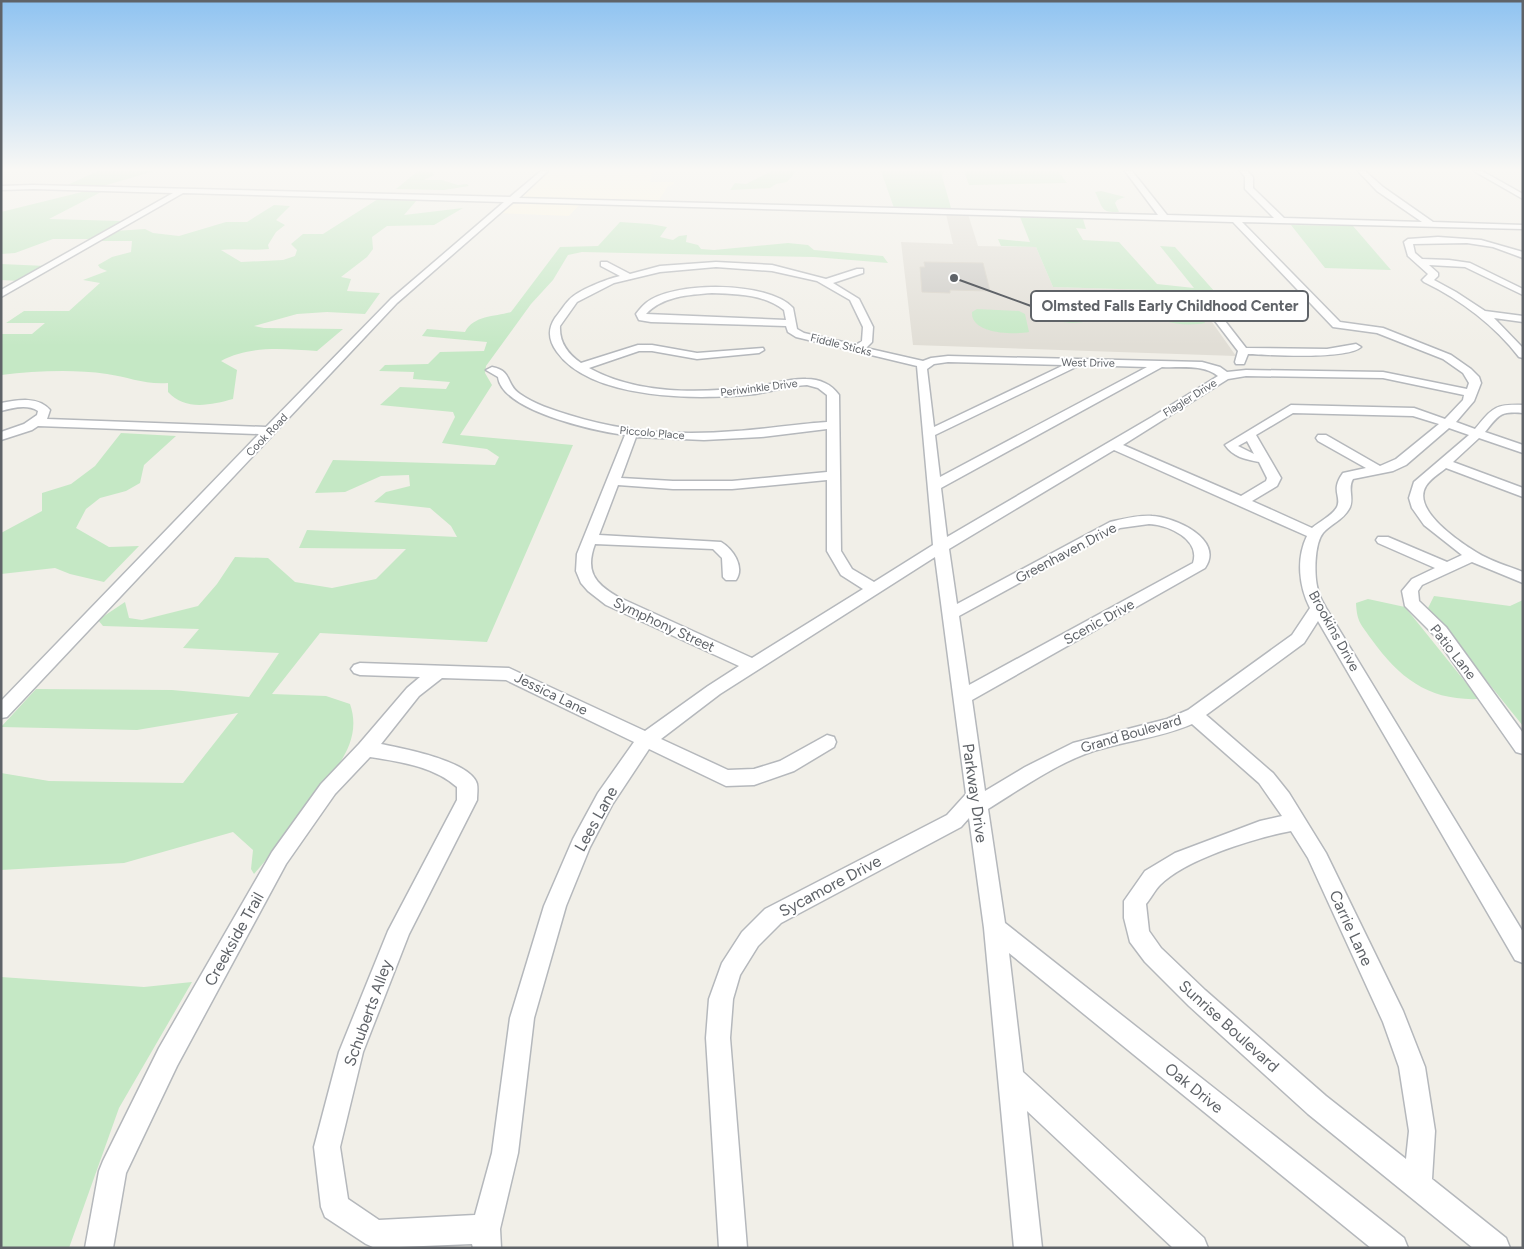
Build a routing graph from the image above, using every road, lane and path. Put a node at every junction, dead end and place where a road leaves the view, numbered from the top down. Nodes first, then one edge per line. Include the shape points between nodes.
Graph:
1 (114, 229) edge
2 (475, 229) edge
3 (1244, 229) edge
4 (1523, 255) edge
5 (1420, 262) junction
6 (604, 264) dead end
7 (860, 270) dead end
8 (627, 276) junction
9 (827, 282) junction
10 (1523, 292) edge
11 (1, 294) edge
12 (1201, 296) dead end
13 (1482, 314) junction
14 (1523, 319) edge
15 (791, 323) junction
16 (1356, 347) dead end
17 (858, 349) junction
18 (759, 350) dead end
19 (1243, 351) junction
20 (1522, 351) edge
21 (1077, 363) junction
22 (924, 365) junction
23 (1159, 365) junction
24 (580, 367) junction
25 (492, 370) dead end
26 (1246, 373) junction
27 (1225, 376) junction
28 (1471, 393) junction
29 (1, 406) edge
30 (1523, 409) edge
31 (38, 422) junction
32 (1448, 423) junction
33 (833, 425) junction
34 (270, 431) junction
35 (632, 432) junction
36 (1478, 433) junction
37 (928, 434) junction
38 (1249, 434) junction
39 (1, 436) edge
40 (1322, 438) dead end
41 (1113, 445) junction
42 (1523, 449) edge
43 (1264, 460) junction
44 (1445, 463) junction
45 (1377, 469) junction
46 (833, 475) junction
47 (612, 481) junction
48 (934, 486) junction
49 (1523, 493) edge
50 (1243, 501) junction
51 (1186, 532) joint
52 (1315, 534) junction
53 (590, 539) junction
54 (1383, 540) dead end
55 (941, 547) junction
56 (1472, 556) junction
57 (1446, 567) junction
58 (731, 577) dead end
59 (1523, 578) edge
60 (874, 589) junction
61 (1318, 608) junction
62 (950, 614) junction
63 (753, 666) junction
64 (360, 669) dead end
65 (439, 671) junction
66 (962, 698) junction
67 (1, 712) edge
68 (1194, 715) junction
69 (646, 740) junction
70 (827, 742) dead end
71 (1523, 747) edge
72 (366, 749) junction
73 (977, 801) junction
74 (1297, 822) junction
75 (994, 928) junction
76 (1523, 953) edge
77 (1011, 1079) junction
78 (1418, 1184) junction
79 (487, 1238) edge
80 (99, 1248) edge
81 (734, 1248) edge
82 (1028, 1248) edge
83 (1194, 1248) edge
84 (1394, 1248) edge
85 (1496, 1248) edge

1 - 11 street
2 - 34 street, Cook Road via 394,302
3 - 28 street via 1337,325 1379,330 1447,357 1473,377 1475,383
4 - 5 street via 1494,243 1446,239 1408,242 1411,254
5 - 10 street via 1467,265
5 - 13 street via 1433,273 1427,280 1454,293
6 - 8 street
7 - 9 street
8 - 9 street, Periwinkle Drive via 674,267 730,265 784,270
8 - 24 street, Periwinkle Drive via 585,293 559,316 554,334 558,345 569,360
9 - 17 street, Periwinkle Drive via 850,294 867,316 869,338
12 - 19 street
13 - 14 street
13 - 20 street
15 - 15 street, Fiddle Sticks via 643,318 641,314 662,298 697,291 730,291 774,300 788,309 792,315
15 - 17 street, Fiddle Sticks via 792,330 800,335
16 - 19 street via 1327,352
17 - 22 street, Fiddle Sticks
18 - 24 street via 707,356 638,348
19 - 26 street via 1240,361
21 - 22 street, West Drive via 948,359
21 - 23 street, West Drive
21 - 37 street
22 - 37 street, Parkway Drive via 921,368
23 - 27 street, West Drive via 1210,366
23 - 48 street
24 - 33 street, Periwinkle Drive via 621,384 680,393 724,394 814,383 832,393
25 - 35 street, Piccolo Place via 503,376 510,393 528,403 583,423
26 - 27 street, Flagler Drive
26 - 28 street, Flagler Drive via 1384,375
27 - 41 street, Flagler Drive
28 - 32 street
29 - 31 street via 34,404 41,407 43,416
30 - 36 street via 1496,411
31 - 34 street
31 - 39 street
32 - 36 street
32 - 38 street via 1414,412 1292,410
32 - 45 street via 1400,462
33 - 35 street, Piccolo Place via 720,436
33 - 46 street, Periwinkle Drive
34 - 67 street, Cook Road
35 - 47 street, Symphony Street
36 - 42 street
36 - 44 street
37 - 48 street, Parkway Drive
38 - 43 street
38 - 43 street via 1231,445 1233,449
40 - 45 street
41 - 50 street
41 - 55 street, Flagler Drive
43 - 50 street via 1274,478 1272,483
44 - 49 street
44 - 56 street via 1419,486 1416,498 1429,522
45 - 52 street via 1348,476 1341,490 1345,501 1343,509
46 - 47 street via 711,486
46 - 60 street, Periwinkle Drive via 836,558 852,577
47 - 53 street, Symphony Street
48 - 55 street, Parkway Drive
50 - 52 street
51 - 62 street, Greenhaven Drive via 1156,520 1115,525
51 - 66 street, Scenic Drive via 1198,541 1204,551 1200,565
52 - 61 street, Brookins Drive via 1309,559 1309,588
53 - 58 street via 716,545 729,554
53 - 63 street, Symphony Street via 582,570 599,593
54 - 57 street
55 - 60 street, Lees Lane
55 - 62 street, Parkway Drive
56 - 57 street, Patio Lane
56 - 59 street
57 - 71 street, Patio Lane via 1417,582 1410,591 1411,602 1440,631
60 - 63 street, Lees Lane
61 - 68 street, Grand Boulevard via 1298,639
61 - 76 street, Brookins Drive
62 - 66 street, Parkway Drive
63 - 69 street, Lees Lane
64 - 65 street, Jessica Lane
65 - 69 street, Jessica Lane via 509,674
65 - 72 street, Creekside Trail via 414,692
66 - 73 street, Parkway Drive
68 - 73 street, Grand Boulevard via 1172,725 1080,748
68 - 74 street, Carrie Lane via 1266,778
69 - 70 street, Jessica Lane via 726,778 754,777 787,766
69 - 79 street, Lees Lane via 605,799 580,844 555,906 522,1018 505,1153
72 - 79 street, Schuberts Alley via 406,755 457,774 467,784 467,800 399,931 351,1052 327,1147 334,1207 376,1234
72 - 80 street, Creekside Trail via 328,788 279,858 168,1057 113,1171
73 - 75 street, Parkway Drive
73 - 81 street, Sycamore Drive via 954,821 773,916 750,939 730,971 721,999 718,1038
74 - 78 street, Carrie Lane via 1316,853 1394,1019 1412,1068 1422,1131
74 - 78 street, Sunrise Boulevard via 1260,829 1182,859 1153,878 1135,901 1138,935 1153,955 1191,992 1317,1105
75 - 77 street, Parkway Drive
75 - 84 street, Oak Drive
77 - 82 street, Parkway Drive
77 - 83 street
78 - 85 street, Sunrise Boulevard

